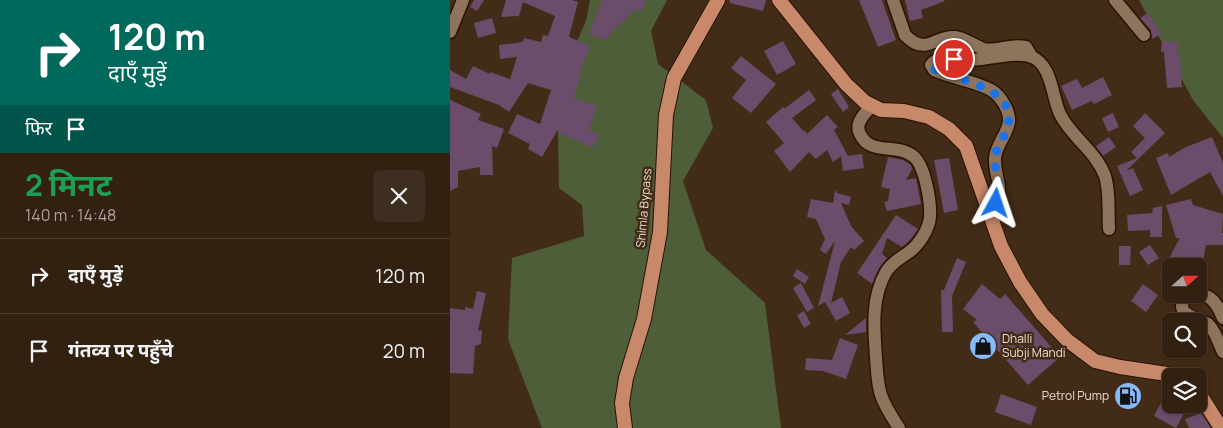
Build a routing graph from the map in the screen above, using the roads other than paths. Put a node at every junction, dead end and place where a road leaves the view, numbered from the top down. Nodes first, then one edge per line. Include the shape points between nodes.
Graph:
1 (463, 0) edge
2 (718, 0) edge
3 (779, 0) edge
4 (893, 0) edge
5 (1115, 0) edge
6 (450, 32) edge
7 (1144, 35) dead end
8 (1032, 57) junction
9 (872, 106) junction
10 (988, 211) junction
11 (1109, 229) dead end
12 (1223, 318) edge
13 (1223, 352) edge
14 (1162, 373) edge
15 (1207, 405) edge
16 (624, 428) edge
17 (899, 428) edge
18 (1221, 428) edge

1 - 6 street
2 - 16 highway, Shimla Bypass via 674,78 666,115 660,232 644,319 626,378 622,403
3 - 9 highway via 846,84
4 - 8 street via 905,35 919,44 932,44 954,37 985,49 1019,45 1026,47
5 - 7 street
8 - 10 street via 938,59 931,65 938,72 992,90 1001,98 1006,110 1008,128 995,157 999,197
8 - 11 street via 1047,74 1056,104 1069,128 1101,166 1106,181
9 - 10 highway via 929,118 949,129 966,146
9 - 17 street via 858,124 863,141 870,146 911,154 923,170 930,207 924,234 915,247 886,272 877,296 874,322 878,380 887,409
10 - 14 highway via 1001,246 1020,282 1042,314 1067,340 1095,361
12 - 13 street via 1215,303 1205,295 1190,296 1183,302 1184,312 1212,329
15 - 18 highway

